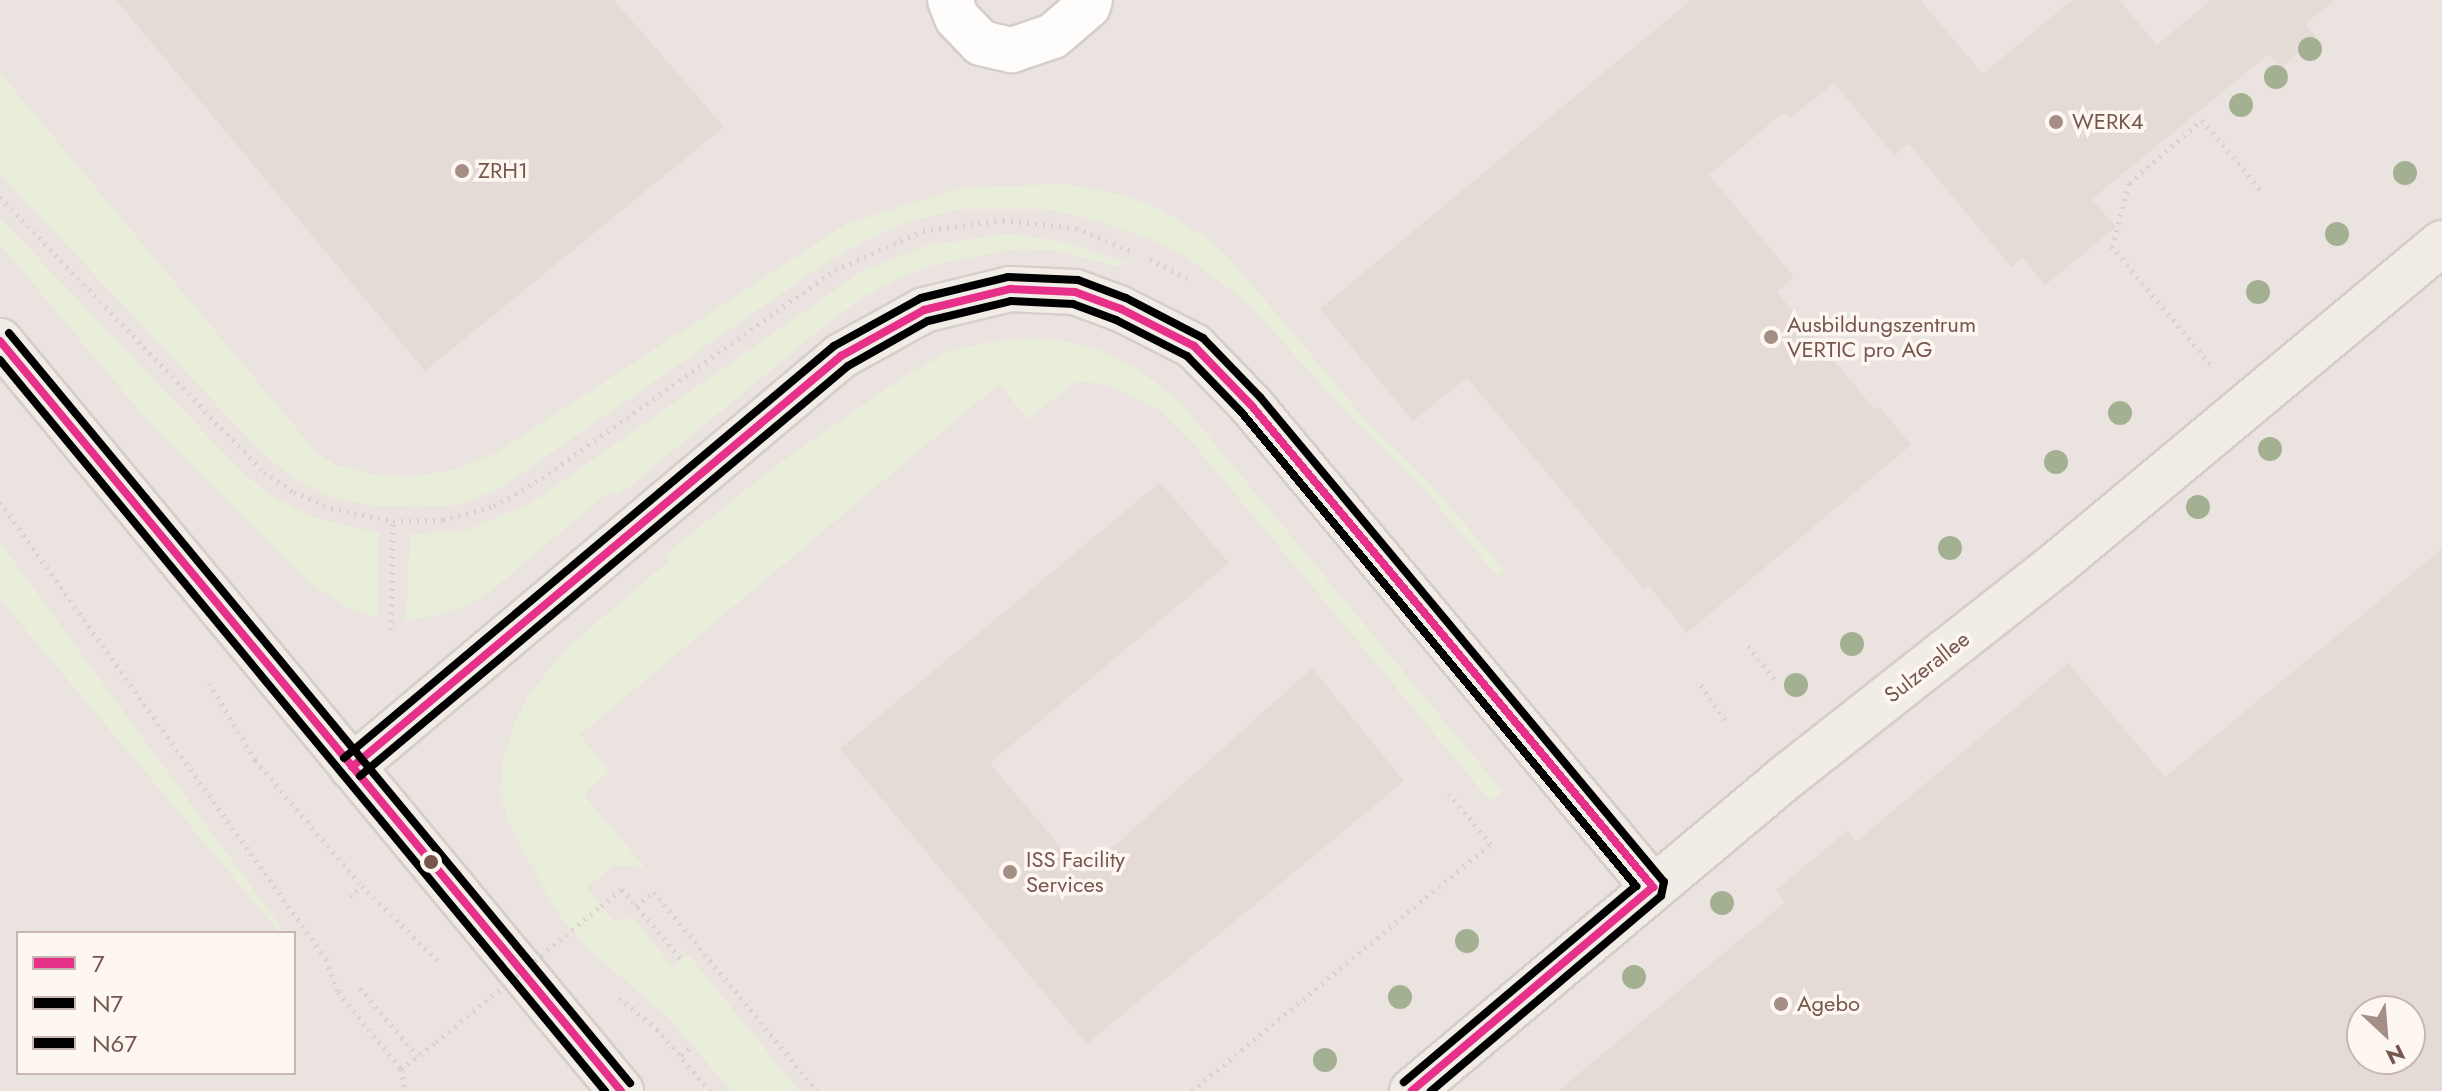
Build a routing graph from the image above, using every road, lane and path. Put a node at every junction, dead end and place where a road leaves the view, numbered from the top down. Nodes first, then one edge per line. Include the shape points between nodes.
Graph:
1 (950, 0) edge
2 (1090, 0) edge
3 (2262, 192) dead end
4 (0, 197) edge
5 (2442, 243) edge
6 (1134, 252) dead end
7 (1149, 258) dead end
8 (1201, 288) dead end
9 (0, 341) edge
10 (2211, 365) dead end
11 (0, 502) edge
12 (393, 521) junction
13 (391, 630) dead end
14 (1748, 646) dead end
15 (1776, 681) dead end
16 (1701, 685) dead end
17 (1726, 722) dead end
18 (256, 737) dead end
19 (352, 767) junction
20 (1449, 794) dead end
21 (362, 886) junction
22 (1653, 887) junction
23 (350, 897) dead end
24 (636, 906) junction
25 (398, 910) dead end
26 (557, 924) dead end
27 (567, 936) dead end
28 (683, 962) dead end
29 (360, 988) dead end
30 (616, 996) dead end
31 (693, 1045) dead end
32 (681, 1055) junction
33 (417, 1056) junction
34 (401, 1069) junction
35 (405, 1091) edge
36 (621, 1091) edge
37 (710, 1091) edge
38 (817, 1091) edge
39 (1192, 1091) edge
40 (1412, 1091) edge

1 - 2 street via 957,18 981,43 1012,50 1053,36
3 - 10 path via 2202,120 2129,183 2112,247
4 - 12 path via 264,472 331,508
5 - 22 main road, Sulzerallee via 2079,547
6 - 12 path via 1076,228 1003,220 923,231 835,270 542,478 494,506 443,520
7 - 8 path via 1178,270
9 - 19 main road
11 - 34 path via 326,959 338,992
12 - 13 path
14 - 15 path
16 - 17 path
18 - 21 path via 241,736 255,760
19 - 22 main road via 841,356 924,310 1010,289 1075,292 1194,346 1251,405
19 - 36 main road
20 - 39 path via 1491,844
21 - 23 path
21 - 25 path via 396,923
22 - 40 main road, Sulzerallee
24 - 28 path
24 - 33 path, bridge via 622,889
24 - 38 path via 654,892
26 - 27 path
29 - 33 path
30 - 32 path
31 - 32 path
32 - 37 path
33 - 34 path
34 - 35 path

